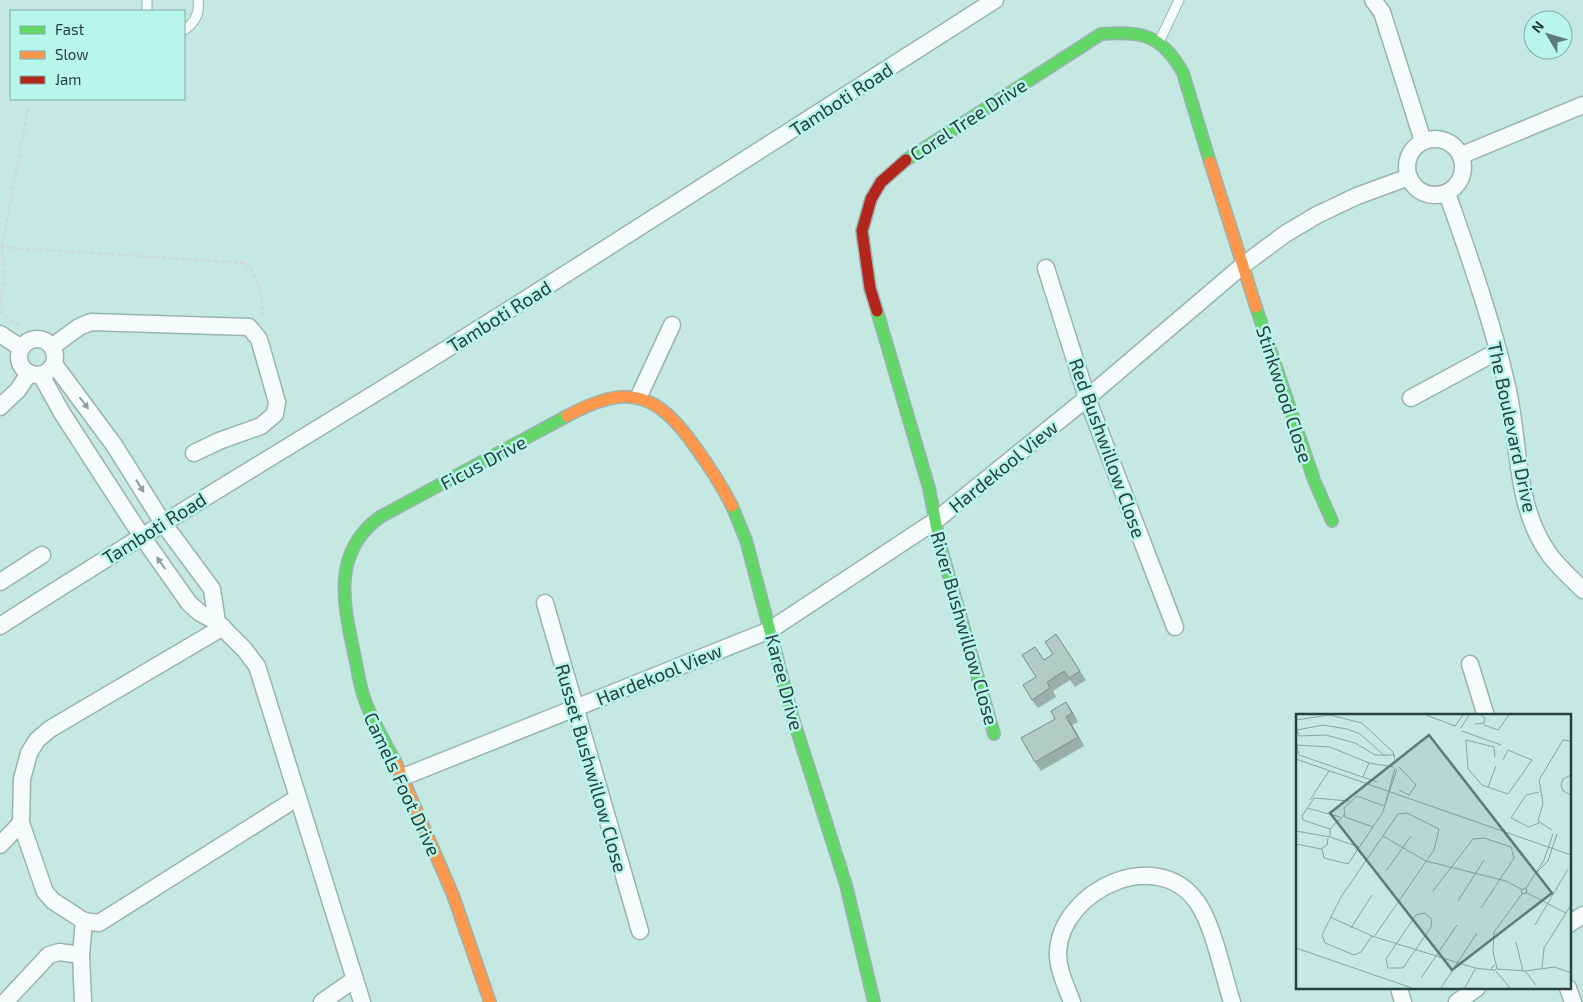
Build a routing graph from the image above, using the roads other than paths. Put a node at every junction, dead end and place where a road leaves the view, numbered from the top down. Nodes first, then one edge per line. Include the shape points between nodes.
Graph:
1 (198, 0) edge
2 (995, 0) edge
3 (1179, 0) edge
4 (1380, 4) edge
5 (185, 29) edge
6 (1159, 42) junction
7 (1583, 105) edge
8 (1423, 141) junction
9 (1462, 156) junction
10 (1409, 178) junction
11 (1447, 193) junction
12 (1242, 266) junction
13 (1046, 268) dead end
14 (672, 325) dead end
15 (0, 334) edge
16 (53, 346) junction
17 (21, 348) junction
18 (1498, 351) junction
19 (54, 364) junction
20 (35, 374) junction
21 (638, 396) junction
22 (1087, 398) junction
23 (1411, 398) dead end
24 (0, 407) edge
25 (194, 453) dead end
26 (935, 521) junction
27 (1332, 521) dead end
28 (163, 522) junction
29 (141, 535) junction
30 (42, 555) dead end
31 (347, 560) joint
32 (0, 582) edge
33 (1583, 590) edge
34 (545, 603) dead end
35 (220, 624) junction
36 (0, 626) edge
37 (1175, 627) dead end
38 (770, 630) junction
39 (1470, 664) dead end
40 (574, 708) junction
41 (1485, 714) edge
42 (994, 734) dead end
43 (403, 777) junction
44 (297, 798) junction
45 (21, 823) junction
46 (0, 845) edge
47 (1583, 915) edge
48 (84, 921) junction
49 (1570, 923) edge
50 (640, 932) dead end
51 (81, 955) junction
52 (355, 979) junction
53 (1474, 990) edge
54 (1569, 990) edge
55 (5, 1002) edge
56 (83, 1002) edge
57 (322, 1002) edge
58 (362, 1002) edge
59 (490, 1002) edge
60 (874, 1002) edge
61 (1072, 1002) edge
62 (1232, 1002) edge
63 (1457, 1002) edge
64 (1573, 1002) edge

1 - 5 lane via 196,19
2 - 28 street, Tamboti Road via 690,196
3 - 6 lane
4 - 8 street
6 - 12 street, Corel Tree Drive via 1168,49 1183,73
6 - 26 street, Corel Tree Drive via 1129,31 1101,34 1083,43 909,157 881,182 871,199 862,231 870,288
7 - 9 street
8 - 9 street via 1441,139 1450,142
8 - 10 street via 1410,154 1407,164
9 - 11 street via 1463,174
10 - 11 street via 1417,189 1426,194
10 - 12 street, Hardekool View via 1357,196 1317,215
11 - 18 street, The Boulevard Drive
12 - 22 street, Hardekool View
12 - 27 street, Stinkwood Close via 1314,480
13 - 22 street, Red Bushwillow Close
14 - 21 street
15 - 17 street
16 - 17 street via 42,338 36,338
16 - 19 street
16 - 25 street via 91,322 245,326 256,334 277,402 275,414 262,426
17 - 20 street via 19,359 24,370
18 - 23 street
18 - 33 street, The Boulevard Drive via 1508,387 1524,496 1548,552
19 - 20 street via 51,369
19 -> 28 street via 114,444
20 - 24 street
20 - 29 street
21 - 31 street, Ficus Drive via 602,399 380,517 361,535
21 - 38 street, Karee Drive via 663,409 676,422 732,504 742,528
22 - 26 street, Hardekool View
22 - 37 street, Red Bushwillow Close
26 - 38 street, Hardekool View
26 - 42 street, River Bushwillow Close
28 - 29 street, Tamboti Road
28 - 35 street via 212,589
35 -> 29 street via 189,603
29 - 36 street, Tamboti Road
30 - 32 street
31 - 43 street, Camels Foot Drive via 343,580 345,611 362,690
34 - 40 street, Russet Bushwillow Close
35 - 44 street via 256,666
35 - 45 street via 37,740 24,768
38 - 40 street, Hardekool View
38 - 60 street, Karee Drive via 783,686 854,913
39 - 41 street
40 - 43 street, Hardekool View
40 - 50 street, Russet Bushwillow Close
43 - 59 street, Camels Foot Drive via 454,895
44 - 48 street via 107,919 94,923
44 - 52 street
45 - 46 street
45 - 48 street via 45,892
47 - 49 street
48 - 51 street
51 - 55 street via 67,952 49,956
51 - 56 street
52 - 57 street
52 - 58 street
53 - 63 street
54 - 64 street
61 - 62 street via 1058,960 1059,944 1068,919 1095,892 1118,880 1140,876 1167,878 1197,902 1209,928

